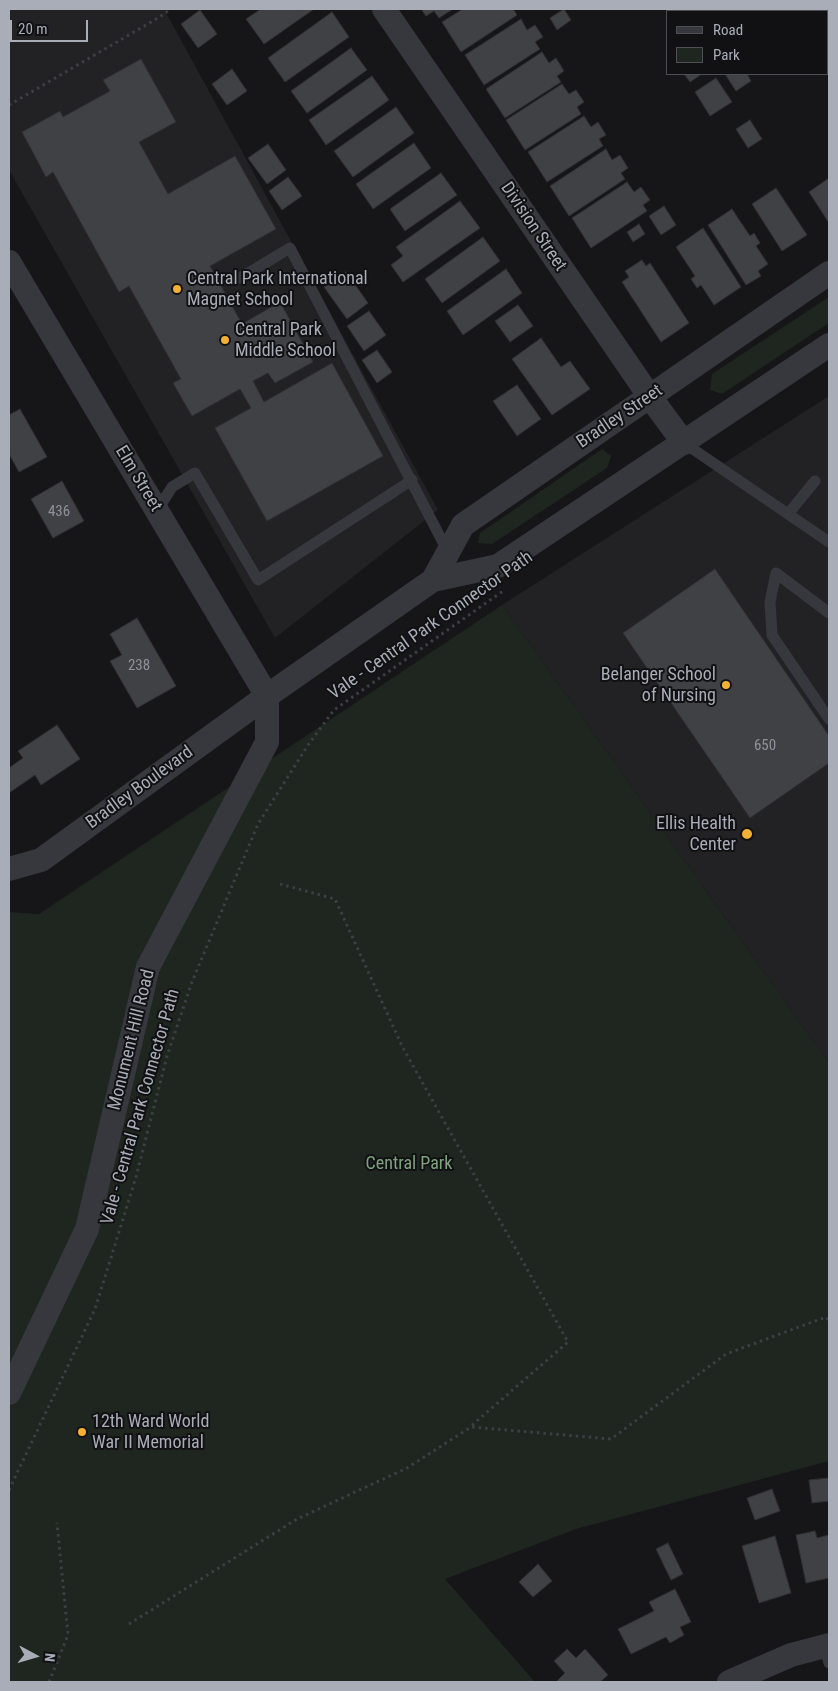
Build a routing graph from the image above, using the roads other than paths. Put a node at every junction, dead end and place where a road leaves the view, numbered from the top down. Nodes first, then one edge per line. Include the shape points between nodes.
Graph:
1 (384, 9) edge
2 (9, 262) edge
3 (829, 273) edge
4 (240, 278) dead end
5 (829, 345) edge
6 (650, 397) junction
7 (684, 443) junction
8 (412, 480) junction
9 (814, 481) dead end
10 (157, 511) junction
11 (788, 514) junction
12 (829, 542) edge
13 (448, 552) junction
14 (433, 580) junction
15 (829, 613) edge
16 (267, 696) junction
17 (829, 719) edge
18 (9, 869) edge
19 (9, 1393) edge
20 (828, 1651) edge
21 (730, 1682) edge

1 - 6 street, Division Street
2 - 10 street, Elm Street
3 - 6 street, Bradley Street
4 - 8 lane via 290,248
5 - 7 street, Bradley Street
6 - 7 street, Division Street
6 - 13 street, Bradley Street via 463,525
7 - 11 lane
7 - 14 street, Bradley Street via 498,566
8 - 10 lane via 258,580 194,473 172,488
8 - 13 lane
9 - 11 lane
10 - 16 street, Elm Street
11 - 12 lane
13 - 14 street, Bradley Street
14 - 16 street, Bradley Street
15 - 17 lane via 776,574 770,602 772,635
16 - 18 street, Bradley Boulevard via 41,860
16 - 19 street, Monument Hill Road via 267,742 148,968 87,1229
20 - 21 street via 791,1655

